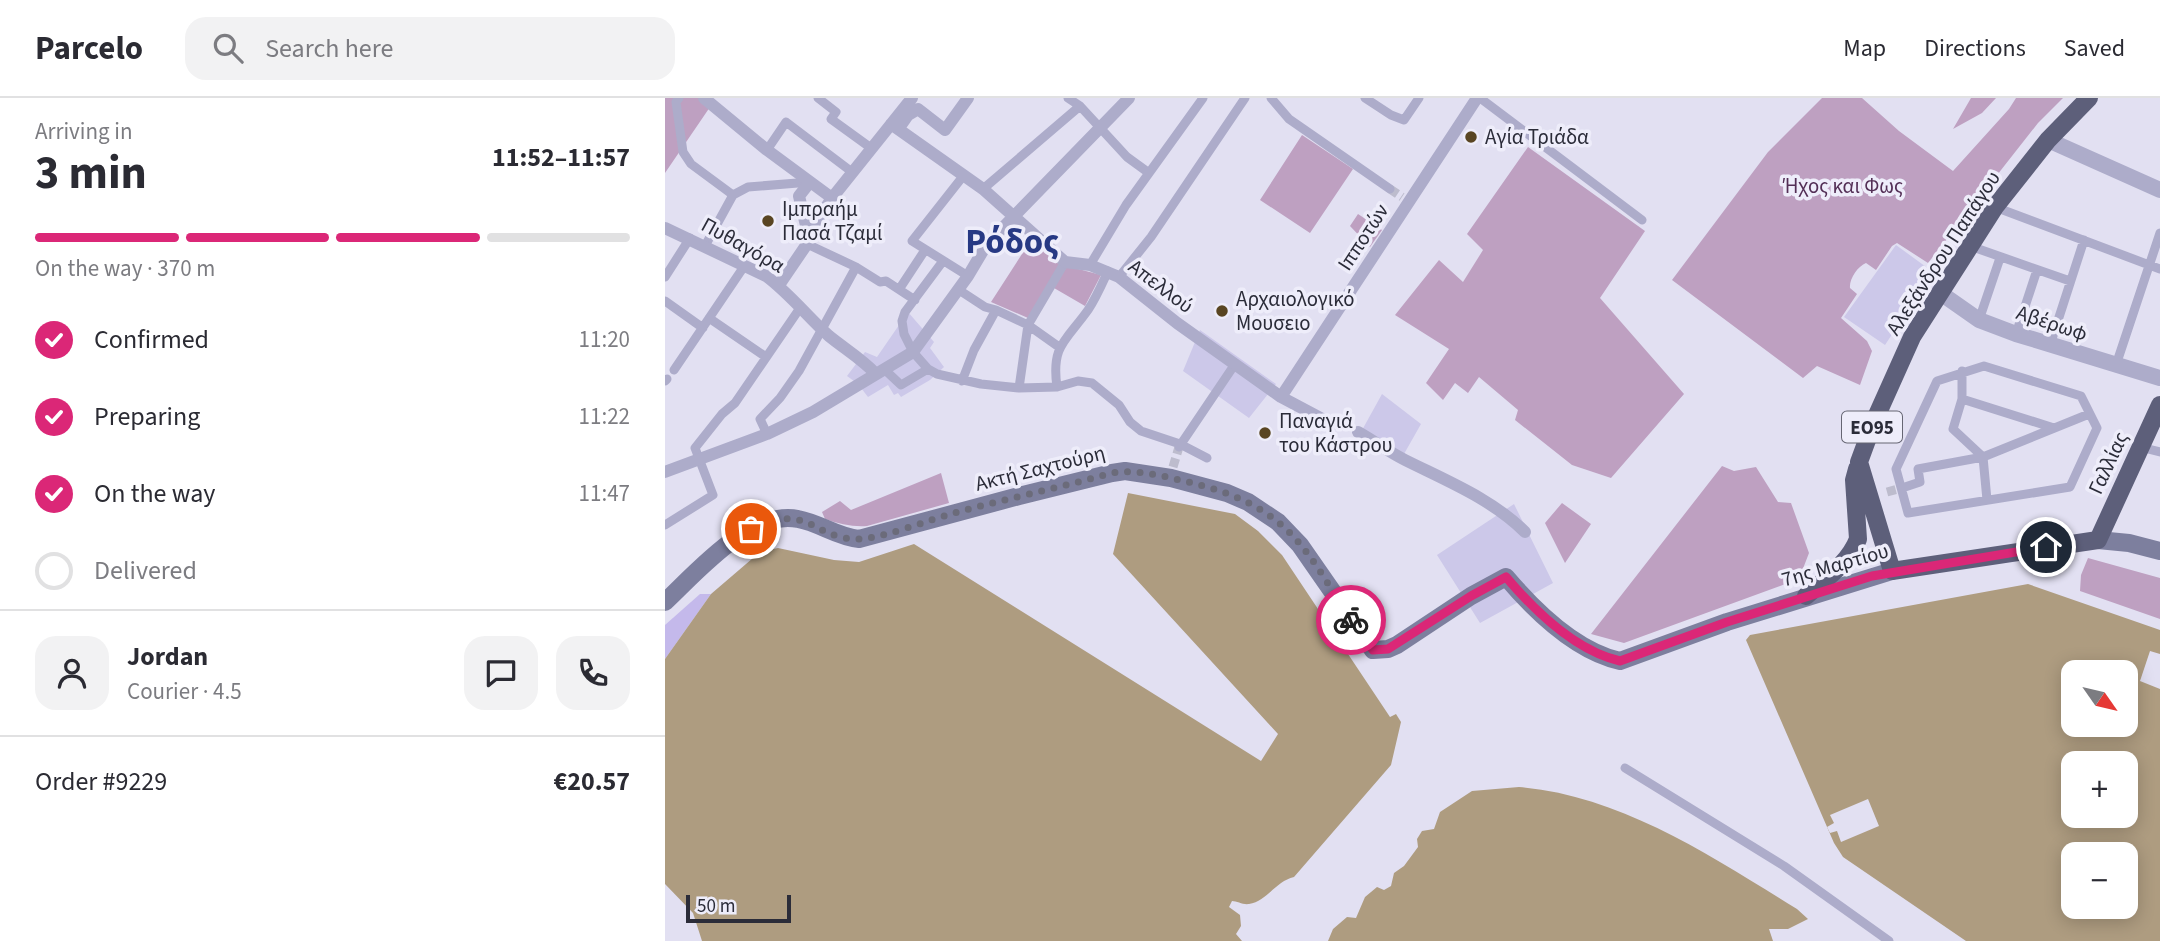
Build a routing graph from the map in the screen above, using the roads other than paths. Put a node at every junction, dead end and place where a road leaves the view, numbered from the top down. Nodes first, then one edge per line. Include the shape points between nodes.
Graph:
1 (679, 98) edge
2 (704, 98) edge
3 (818, 98) edge
4 (912, 98) edge
5 (968, 98) edge
6 (1069, 98) edge
7 (1129, 98) edge
8 (1203, 98) edge
9 (1245, 98) edge
10 (1272, 98) edge
11 (1365, 98) edge
12 (1419, 98) edge
13 (1478, 98) edge
14 (2089, 98) edge
15 (1080, 106) junction
16 (895, 126) junction
17 (1100, 128) junction
18 (2048, 140) junction
19 (871, 148) junction
20 (767, 150) junction
21 (852, 172) junction
22 (1149, 173) junction
23 (964, 175) junction
24 (810, 182) junction
25 (1390, 188) tunnel mouth
26 (983, 189) junction
27 (2160, 190) edge
28 (733, 195) junction
29 (832, 198) junction
30 (1995, 207) junction
31 (1013, 218) junction
32 (1642, 220) dead end
33 (665, 228) edge
34 (2160, 233) edge
35 (690, 238) junction
36 (807, 239) junction
37 (2084, 240) junction
38 (705, 246) junction
39 (1970, 246) junction
40 (925, 250) junction
41 (2000, 258) junction
42 (943, 261) junction
43 (1065, 262) junction
44 (2149, 264) junction
45 (745, 265) junction
46 (1090, 265) junction
47 (856, 267) junction
48 (2160, 269) edge
49 (2037, 270) junction
50 (1113, 274) junction
51 (968, 276) junction
52 (665, 277) edge
53 (2070, 281) junction
54 (779, 285) junction
55 (900, 288) junction
56 (959, 290) junction
57 (1939, 292) junction
58 (915, 300) junction
59 (667, 306) edge
60 (800, 309) junction
61 (996, 310) junction
62 (709, 318) junction
63 (1979, 320) junction
64 (1028, 325) junction
65 (822, 327) junction
66 (703, 328) junction
67 (2016, 334) junction
68 (2050, 345) junction
69 (1059, 346) junction
70 (913, 352) junction
71 (766, 357) junction
72 (1235, 364) junction
73 (2116, 365) junction
74 (674, 370) dead end
75 (880, 371) junction
76 (933, 372) junction
77 (1962, 373) junction
78 (2160, 378) edge
79 (962, 381) junction
80 (1057, 387) junction
81 (1019, 388) junction
82 (1281, 397) junction
83 (1962, 399) junction
84 (2160, 405) edge
85 (2088, 414) junction
86 (1344, 425) dead end
87 (2055, 428) junction
88 (1358, 432) dead end
89 (767, 434) junction
90 (1179, 446) junction
91 (2140, 447) junction
92 (2160, 452) edge
93 (1983, 457) junction
94 (1207, 458) dead end
95 (698, 459) junction
96 (1859, 462) junction
97 (665, 472) edge
98 (1904, 487) junction
99 (1987, 498) junction
100 (665, 525) edge
101 (1525, 532) dead end
102 (2098, 540) junction
103 (2160, 551) edge
104 (1892, 571) junction
105 (1806, 596) junction
106 (665, 602) edge
107 (1388, 649) joint
108 (1625, 768) dead end
109 (1889, 941) edge

1 - 28 street via 683,152 691,164
2 - 20 street
3 - 19 street via 836,113 831,119
4 - 16 street
5 - 16 street via 945,130 918,110
6 - 15 street
7 - 17 street
8 - 22 street
9 - 50 street via 1151,237
10 - 25 street via 1289,119
11 - 12 street via 1404,120
13 - 32 street
13 - 82 street, Ιπποτών via 1405,200
14 - 18 main road, Αλεξάνδρου Παπάγου / ΕΟ95
15 - 17 street
15 - 26 street
16 - 19 street
16 - 23 street
17 - 22 street
17 - 31 street
18 - 27 street
18 - 30 main road, Αλεξάνδρου Παπάγου / ΕΟ95
19 - 21 street
20 - 21 street via 786,122
20 - 24 street
21 - 29 street
22 - 46 street
23 - 26 street
23 - 40 street via 912,241
24 - 28 street via 748,187
24 - 29 street
24 - 36 street via 799,197
26 - 31 street
28 - 38 street
29 - 36 street
30 - 37 street
30 - 39 main road, Αλεξάνδρου Παπάγου / ΕΟ95
31 - 43 street
31 - 51 street via 986,244
33 - 35 street, Πυθαγόρα
34 - 44 street
35 - 38 street, Πυθαγόρα
35 - 52 street
36 - 47 street
36 - 54 street
37 - 44 street
37 - 53 street
38 - 45 street, Πυθαγόρα
39 - 41 street
39 - 57 main road, Αλεξάνδρου Παπάγου / ΕΟ95
40 - 42 street
40 - 55 street
41 - 49 street
41 - 63 street
42 - 51 street
42 - 58 street
43 - 46 street, Απελλού
43 - 64 street
44 - 48 street
44 - 73 street
45 - 54 street, Πυθαγόρα
45 - 62 street
46 - 50 street, Απελλού
47 - 55 street
47 - 65 street
49 - 53 street
49 - 67 street
50 - 69 street
50 - 72 street, Απελλού
51 - 56 street
53 - 68 street
54 - 60 street, Πυθαγόρα
55 - 58 street
56 - 61 street
56 - 70 street
57 - 63 street, Αβέρωφ
57 - 96 main road, Αλεξάνδρου Παπάγου / ΕΟ95 via 1912,337
58 - 70 street via 902,321
59 - 66 street
60 - 65 street, Πυθαγόρα
60 - 71 street
61 - 64 street
61 - 79 street
62 - 66 street
62 - 71 street
63 - 67 street, Αβέρωφ
64 - 69 street
64 - 81 street
65 - 75 street, Πυθαγόρα
65 - 89 street via 799,371 760,419
66 - 74 street
67 - 68 street, Αβέρωφ
68 - 73 street, Αβέρωφ
69 - 80 street via 1054,367
70 - 75 street
70 - 76 street
71 - 95 street via 695,448
72 - 82 street, Απελλού
72 - 90 street
73 - 78 street, Αβέρωφ
75 - 76 street via 894,385
75 - 89 street
76 - 79 street
77 - 83 street
77 - 85 street via 1984,366 2081,396
77 - 98 street via 1937,381 1896,469
79 - 81 street
80 - 81 street
80 - 90 street via 1078,381 1092,383 1141,431
82 - 86 street, Απελλού via 1330,423
83 - 87 street
83 - 93 street via 1953,429
84 - 91 main road, Γαλλίας
85 - 87 street
85 - 99 street via 2097,428 2070,486
87 - 93 street
88 - 101 street via 1503,512
89 - 95 street
90 - 94 street
91 - 92 street
91 - 102 main road, Γαλλίας
93 - 98 street via 1918,468 1920,482
93 - 99 street
95 - 97 street
95 - 100 street via 713,495
96 - 104 main road, ΕΟ95
96 - 105 main road, Αλεξάνδρου Παπάγου via 1854,480 1858,539 1845,561
98 - 99 street via 1908,513
102 - 103 main road, 7ης Μαρτίου
102 - 104 main road, 7ης Μαρτίου
104 - 105 main road, 7ης Μαρτίου
105 - 107 main road, 7ης Μαρτίου via 1620,661 1602,657 1537,612 1506,577
106 - 107 main road, Ακτή Σαχτούρη via 718,552 751,529 778,519 799,519 859,539 1125,471 1227,493 1278,522 1300,545 1373,650
108 - 109 street via 1784,866

